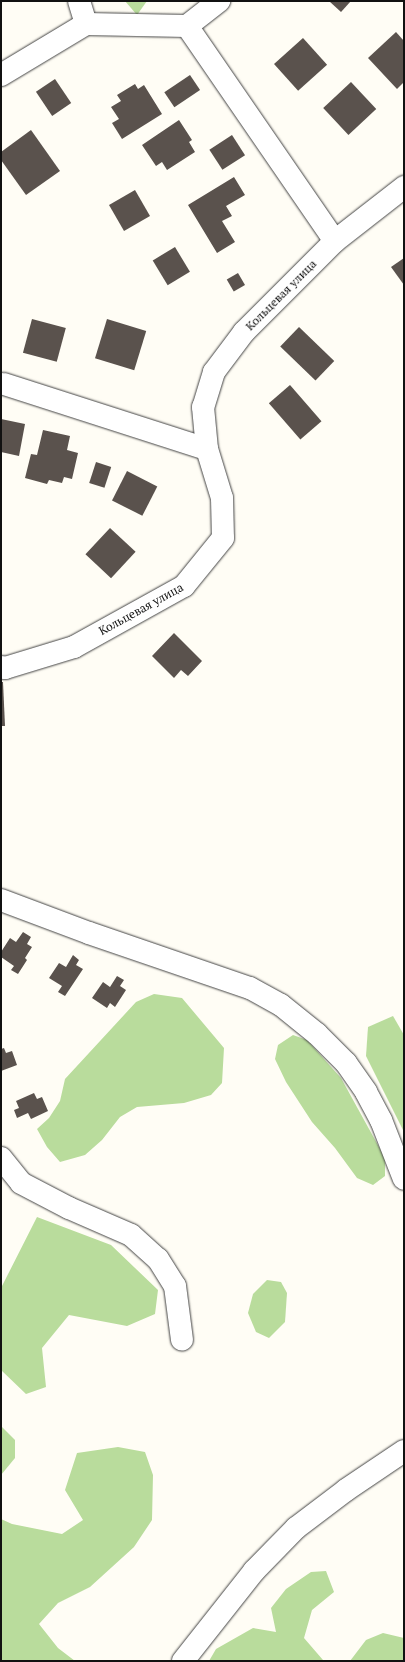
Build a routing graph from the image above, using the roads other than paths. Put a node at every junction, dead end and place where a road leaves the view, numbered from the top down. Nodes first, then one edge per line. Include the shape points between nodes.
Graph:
1 (79, 1) edge
2 (219, 1) edge
3 (86, 24) junction
4 (187, 26) junction
5 (1, 75) edge
6 (404, 187) edge
7 (334, 241) junction
8 (4, 384) dead end
9 (207, 449) junction
10 (1, 667) edge
11 (1, 900) edge
12 (1, 1158) edge
13 (404, 1179) edge
14 (182, 1340) dead end
15 (404, 1451) edge
16 (183, 1661) edge

1 - 3 street
2 - 4 street
3 - 4 street
3 - 5 street
4 - 7 street
6 - 7 street, Кольцевая улица
7 - 9 street, Кольцевая улица via 244,332 214,372 203,407
8 - 9 street
9 - 10 street, Кольцевая улица via 222,498 223,538 184,586 74,647 5,668
11 - 13 street via 250,988 281,1005 317,1034 346,1063 381,1120
12 - 14 street via 21,1183 69,1208 131,1235 158,1260 175,1286
15 - 16 street via 296,1528 254,1571

